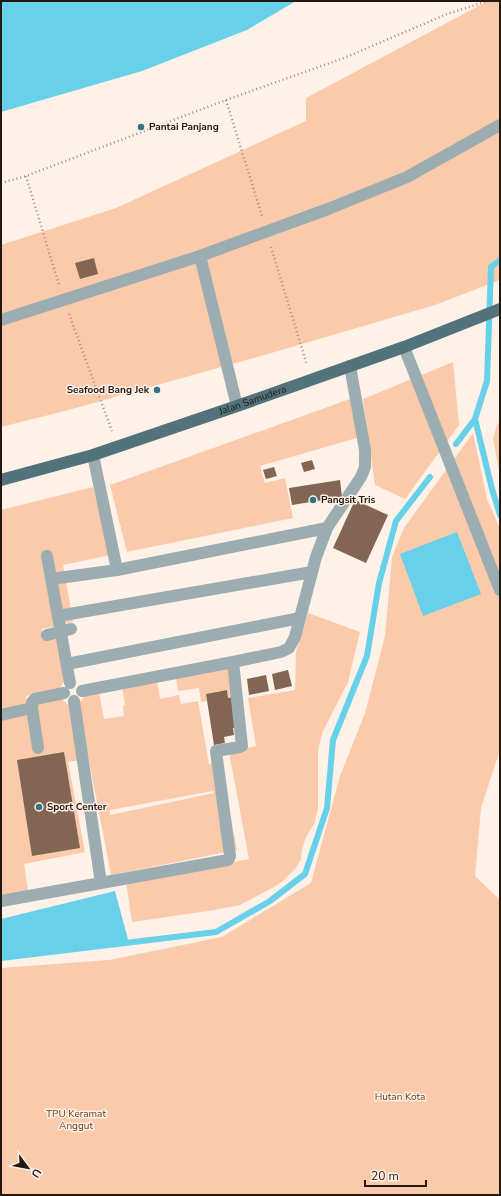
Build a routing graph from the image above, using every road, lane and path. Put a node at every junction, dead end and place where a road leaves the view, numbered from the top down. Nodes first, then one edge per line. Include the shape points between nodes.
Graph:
1 (488, 1) edge
2 (500, 125) edge
3 (1, 183) edge
4 (200, 256) junction
5 (500, 309) edge
6 (1, 320) edge
7 (404, 347) junction
8 (350, 366) junction
9 (237, 406) junction
10 (93, 455) junction
11 (1, 480) edge
12 (327, 528) junction
13 (47, 556) dead end
14 (117, 570) junction
15 (312, 572) junction
16 (51, 578) junction
17 (500, 590) edge
18 (58, 616) junction
19 (300, 618) junction
20 (66, 630) junction
21 (46, 635) dead end
22 (233, 662) junction
23 (67, 664) junction
24 (70, 683) junction
25 (82, 690) junction
26 (64, 694) junction
27 (74, 701) junction
28 (32, 708) junction
29 (1, 715) edge
30 (38, 748) dead end
31 (101, 883) junction
32 (1, 901) edge

1 - 3 path via 447,14 344,58
2 - 4 lane via 407,177
4 - 6 lane
4 - 9 lane
5 - 7 main road, Jalan Samudera
7 - 8 main road, Jalan Samudera
7 - 17 lane
8 - 9 main road, Jalan Samudera
8 - 12 lane via 365,450 365,467
9 - 10 main road, Jalan Samudera
10 - 11 main road, Jalan Samudera
10 - 14 lane
12 - 14 lane
12 - 15 lane
13 - 16 lane
14 - 16 lane
15 - 18 lane
15 - 19 lane
16 - 18 lane
18 - 20 lane
19 - 22 lane via 295,637 288,648 281,652
19 - 23 lane
20 - 21 lane
20 - 23 lane
22 - 25 lane
22 - 31 lane via 242,746 216,751 230,856 228,860
23 - 24 lane
24 - 25 lane via 76,683
24 - 26 lane via 64,689
25 - 27 lane via 81,695
26 - 27 lane via 65,698
26 - 28 lane via 33,700
27 - 31 lane
28 - 29 lane
28 - 30 lane
31 - 32 lane

